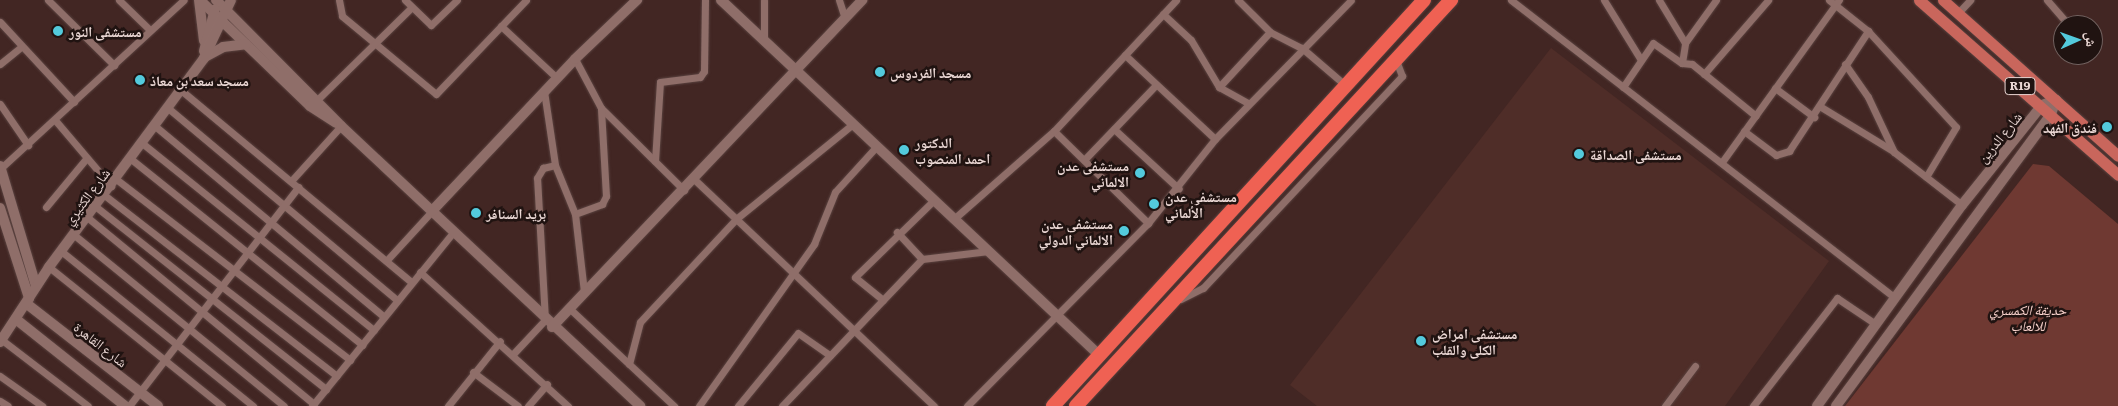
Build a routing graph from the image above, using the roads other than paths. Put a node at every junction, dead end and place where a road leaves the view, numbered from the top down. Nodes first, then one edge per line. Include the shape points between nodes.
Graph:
1 (48, 0) edge
2 (119, 0) edge
3 (184, 0) edge
4 (199, 0) edge
5 (217, 0) edge
6 (231, 0) edge
7 (339, 0) edge
8 (404, 0) edge
9 (457, 0) edge
10 (526, 0) edge
11 (637, 0) edge
12 (704, 0) edge
13 (721, 0) edge
14 (764, 0) edge
15 (839, 0) edge
16 (862, 0) edge
17 (1176, 0) edge
18 (1238, 0) edge
19 (1351, 0) edge
20 (1451, 0) edge
21 (1511, 0) edge
22 (1604, 0) edge
23 (1659, 0) edge
24 (1716, 0) edge
25 (1768, 0) edge
26 (1919, 0) edge
27 (1943, 0) edge
28 (1970, 0) edge
29 (2047, 0) edge
30 (1834, 2) edge
31 (1416, 3) edge
32 (411, 8) junction
33 (227, 11) junction
34 (1958, 13) junction
35 (214, 14) junction
36 (1163, 14) junction
37 (2060, 15) edge
38 (845, 18) junction
39 (0, 22) edge
40 (223, 22) junction
41 (501, 26) junction
42 (150, 30) junction
43 (1868, 31) junction
44 (1270, 32) junction
45 (764, 40) junction
46 (1685, 43) junction
47 (246, 44) junction
48 (376, 44) junction
49 (22, 46) junction
50 (1302, 48) junction
51 (204, 53) junction
52 (1125, 55) junction
53 (574, 59) junction
54 (1641, 60) junction
55 (1682, 63) junction
56 (0, 64) edge
57 (1845, 64) junction
58 (114, 65) junction
59 (797, 70) junction
60 (1704, 74) junction
61 (557, 78) junction
62 (1344, 84) junction
63 (1156, 85) junction
64 (1219, 87) junction
65 (1623, 87) junction
66 (1775, 88) junction
67 (182, 91) junction
68 (544, 91) junction
69 (318, 99) junction
70 (2056, 100) junction
71 (74, 102) junction
72 (1248, 103) junction
73 (0, 104) edge
74 (2042, 105) junction
75 (1821, 107) junction
76 (168, 108) junction
77 (601, 108) junction
78 (2051, 114) junction
79 (1756, 116) junction
80 (1814, 117) junction
81 (55, 120) junction
82 (853, 124) junction
83 (156, 126) junction
84 (341, 126) junction
85 (1114, 129) junction
86 (1054, 131) junction
87 (1744, 131) junction
88 (1214, 139) junction
89 (142, 143) junction
90 (28, 145) junction
91 (878, 146) junction
92 (1894, 152) junction
93 (2118, 156) edge
94 (131, 159) junction
95 (85, 160) junction
96 (1084, 160) junction
97 (655, 161) junction
98 (1722, 162) junction
99 (555, 165) junction
100 (0, 167) edge
101 (2118, 175) edge
102 (1926, 176) junction
103 (292, 180) junction
104 (695, 180) junction
105 (113, 182) junction
106 (298, 187) junction
107 (1179, 189) junction
108 (684, 190) junction
109 (103, 194) junction
110 (934, 200) junction
111 (1962, 205) junction
112 (95, 206) junction
113 (283, 206) junction
114 (46, 207) dead end
115 (0, 208) edge
116 (432, 211) junction
117 (575, 214) junction
118 (87, 217) junction
119 (956, 217) junction
120 (736, 219) junction
121 (2, 220) edge
122 (270, 222) junction
123 (1148, 223) junction
124 (454, 231) junction
125 (896, 232) junction
126 (73, 234) junction
127 (258, 238) junction
128 (61, 251) junction
129 (989, 251) junction
130 (246, 255) junction
131 (922, 259) junction
132 (388, 260) junction
133 (49, 267) junction
134 (233, 271) junction
135 (420, 272) junction
136 (790, 273) junction
137 (411, 282) junction
138 (36, 286) junction
139 (221, 286) junction
140 (584, 292) junction
141 (1893, 296) junction
142 (212, 298) junction
143 (397, 300) junction
144 (883, 300) junction
145 (28, 301) junction
146 (569, 308) junction
147 (202, 311) junction
148 (1054, 315) junction
149 (384, 316) junction
150 (17, 320) junction
151 (1874, 323) junction
152 (548, 324) junction
153 (190, 326) junction
154 (374, 330) junction
155 (856, 332) junction
156 (1, 341) edge
157 (500, 341) junction
158 (177, 344) junction
159 (362, 345) junction
160 (514, 353) junction
161 (1098, 354) junction
162 (830, 355) junction
163 (164, 360) junction
164 (350, 360) junction
165 (630, 364) junction
166 (1696, 366) dead end
167 (473, 372) junction
168 (0, 376) edge
169 (337, 376) junction
170 (546, 384) junction
171 (326, 389) junction
172 (140, 392) junction
173 (0, 401) edge
174 (313, 405) edge
175 (8, 406) edge
176 (42, 406) edge
177 (88, 406) edge
178 (125, 406) edge
179 (129, 406) edge
180 (158, 406) edge
181 (222, 406) edge
182 (253, 406) edge
183 (284, 406) edge
184 (448, 406) edge
185 (518, 406) edge
186 (528, 406) edge
187 (568, 406) edge
188 (640, 406) edge
189 (674, 406) edge
190 (699, 406) edge
191 (738, 406) edge
192 (782, 406) edge
193 (934, 406) edge
194 (967, 406) edge
195 (1053, 406) edge
196 (1076, 406) edge
197 (1665, 406) edge
198 (1753, 406) edge
199 (1817, 406) edge
200 (1836, 406) edge

1 - 58 street
2 - 42 street
3 - 42 street
4 - 35 street
4 - 51 street
5 - 33 street
5 - 35 street, شارع الكثيري
6 - 33 street, شارع الكثيري
7 - 48 street via 342,16
8 - 32 street
9 - 32 street via 431,25
10 - 41 street
11 - 53 street
12 - 97 street via 704,71 700,76 660,82
13 - 45 street
14 - 45 street
15 - 38 street
16 - 38 street
17 - 36 street
18 - 44 street
19 - 50 street
20 - 196 highway
21 - 65 street
22 - 54 street
23 - 46 street
24 - 46 street
25 - 60 street
26 - 74 main road, R19
27 - 34 main road, R19
28 - 34 street
29 - 37 street
30 - 43 street
30 - 66 street
31 - 62 highway
32 - 48 street
33 - 40 street, شارع الكثيري
33 - 69 street
34 - 70 main road, R19
35 - 40 street
35 - 51 street, شارع الكثيري
36 - 52 street
36 - 64 street via 1191,40
38 - 59 street
39 - 49 street
40 - 47 street
40 - 51 street, شارع الكثيري
41 - 48 street via 436,94
41 - 61 street
42 - 58 street
43 - 57 street
43 - 102 street via 1956,127
44 - 50 street
44 - 64 street
45 - 59 street
46 - 55 street
47 - 51 street
47 - 84 street via 310,106
48 - 69 street
49 - 56 street
49 - 71 street
50 - 62 street
50 - 72 street
51 - 67 street, شارع الكثيري
52 - 63 street
52 - 86 street
53 - 61 street
53 - 77 street
54 - 55 street via 1653,43
54 - 65 street
55 - 60 street via 1692,64
57 - 75 street
57 - 92 street via 1868,97
58 - 71 street
59 - 82 street
59 - 104 street
60 - 79 street
61 - 68 street
62 - 161 highway
63 - 85 street
63 - 88 street
64 - 72 street
65 - 98 street
66 - 79 street
66 - 80 street
67 - 76 street, شارع الكثيري
67 - 103 street
68 - 99 street
68 - 116 street
69 - 84 street
70 - 74 street
70 - 78 street, شارع الدرين
70 - 93 main road, R19
71 - 81 street
72 - 88 street
73 - 90 street
74 - 78 main road, R19
74 - 111 street, شارع الدرين
75 - 80 street
75 - 92 street
76 - 83 street, شارع الكثيري
76 - 113 street
77 - 97 street
77 - 117 street via 606,196 602,204
78 - 101 main road, R19
78 - 200 street, شارع الدرين
79 - 87 street
80 - 87 street via 1784,155 1776,155
81 - 90 street
81 - 95 street
82 - 91 street
82 - 120 street
83 - 89 street, شارع الكثيري
83 - 122 street
84 - 103 street
84 - 116 street
85 - 96 street
85 - 107 street
86 - 96 street
86 - 119 street
87 - 98 street
88 - 107 street
89 - 94 street, شارع الكثيري
89 - 127 street
90 - 100 street
91 - 110 street
91 - 136 street via 835,192 814,244
92 - 102 street
94 - 105 street, شارع الكثيري
94 - 130 street
95 - 105 street
95 - 114 street
96 - 123 street
97 - 108 street
98 - 141 street
99 - 117 street
99 - 152 street via 543,168 537,178
100 - 138 street
102 - 111 street
103 - 106 street
104 - 108 street
104 - 120 street
105 - 109 street, شارع الكثيري
105 - 134 street
106 - 113 street
106 - 132 street
107 - 123 street
108 - 140 street
109 - 112 street, شارع الكثيري
109 - 139 street
110 - 119 street
110 - 125 street
111 - 141 street, شارع الدرين
112 - 118 street, شارع الكثيري
112 - 142 street
113 - 122 street
113 - 143 street
115 - 121 street
116 - 124 street
116 - 132 street
117 - 140 street
118 - 126 street, شارع الكثيري
118 - 147 street
119 - 129 street
120 - 136 street
120 - 165 street via 640,322
121 - 145 street
122 - 127 street
122 - 149 street
123 - 148 street
124 - 135 street
124 - 152 street
125 - 131 street
125 - 144 street via 855,276
126 - 128 street, شارع الكثيري
126 - 153 street
127 - 130 street
127 - 154 street
128 - 133 street, شارع الكثيري
128 - 158 street
129 - 131 street
129 - 148 street
130 - 134 street
130 - 159 street
131 - 144 street
132 - 137 street
133 - 138 street, شارع الكثيري
133 - 163 street
134 - 139 street
134 - 164 street
135 - 137 street
135 - 157 street
136 - 155 street
136 - 190 street
137 - 143 street
138 - 145 street, شارع الكثيري
139 - 142 street
139 - 169 street
140 - 146 street
141 - 151 street, شارع الدرين
142 - 147 street
142 - 171 street
143 - 149 street
144 - 155 street
145 - 150 street, شارع الكثيري
145 - 172 street, شارع القاهرة
146 - 152 street
146 - 165 street
147 - 153 street
147 - 174 street
148 - 161 street
148 - 194 street
149 - 154 street
150 - 156 street, شارع الكثيري
150 - 178 street
151 - 198 street via 1837,298
151 - 199 street, شارع الدرين
152 - 160 street
152 - 188 street
153 - 158 street
153 - 183 street
154 - 159 street
155 - 162 street
155 - 193 street
156 - 177 street
157 - 160 street
157 - 167 street
158 - 163 street
158 - 182 street
159 - 164 street
160 - 170 street
161 - 195 highway
162 - 191 street via 798,333
162 - 192 street
163 - 172 street
163 - 181 street
164 - 169 street
165 - 189 street
166 - 197 street
167 - 184 street
167 - 185 street
168 - 176 street
169 - 171 street
170 - 186 street
170 - 187 street
171 - 174 street
172 - 179 street
172 - 180 street, شارع القاهرة
173 - 175 street

